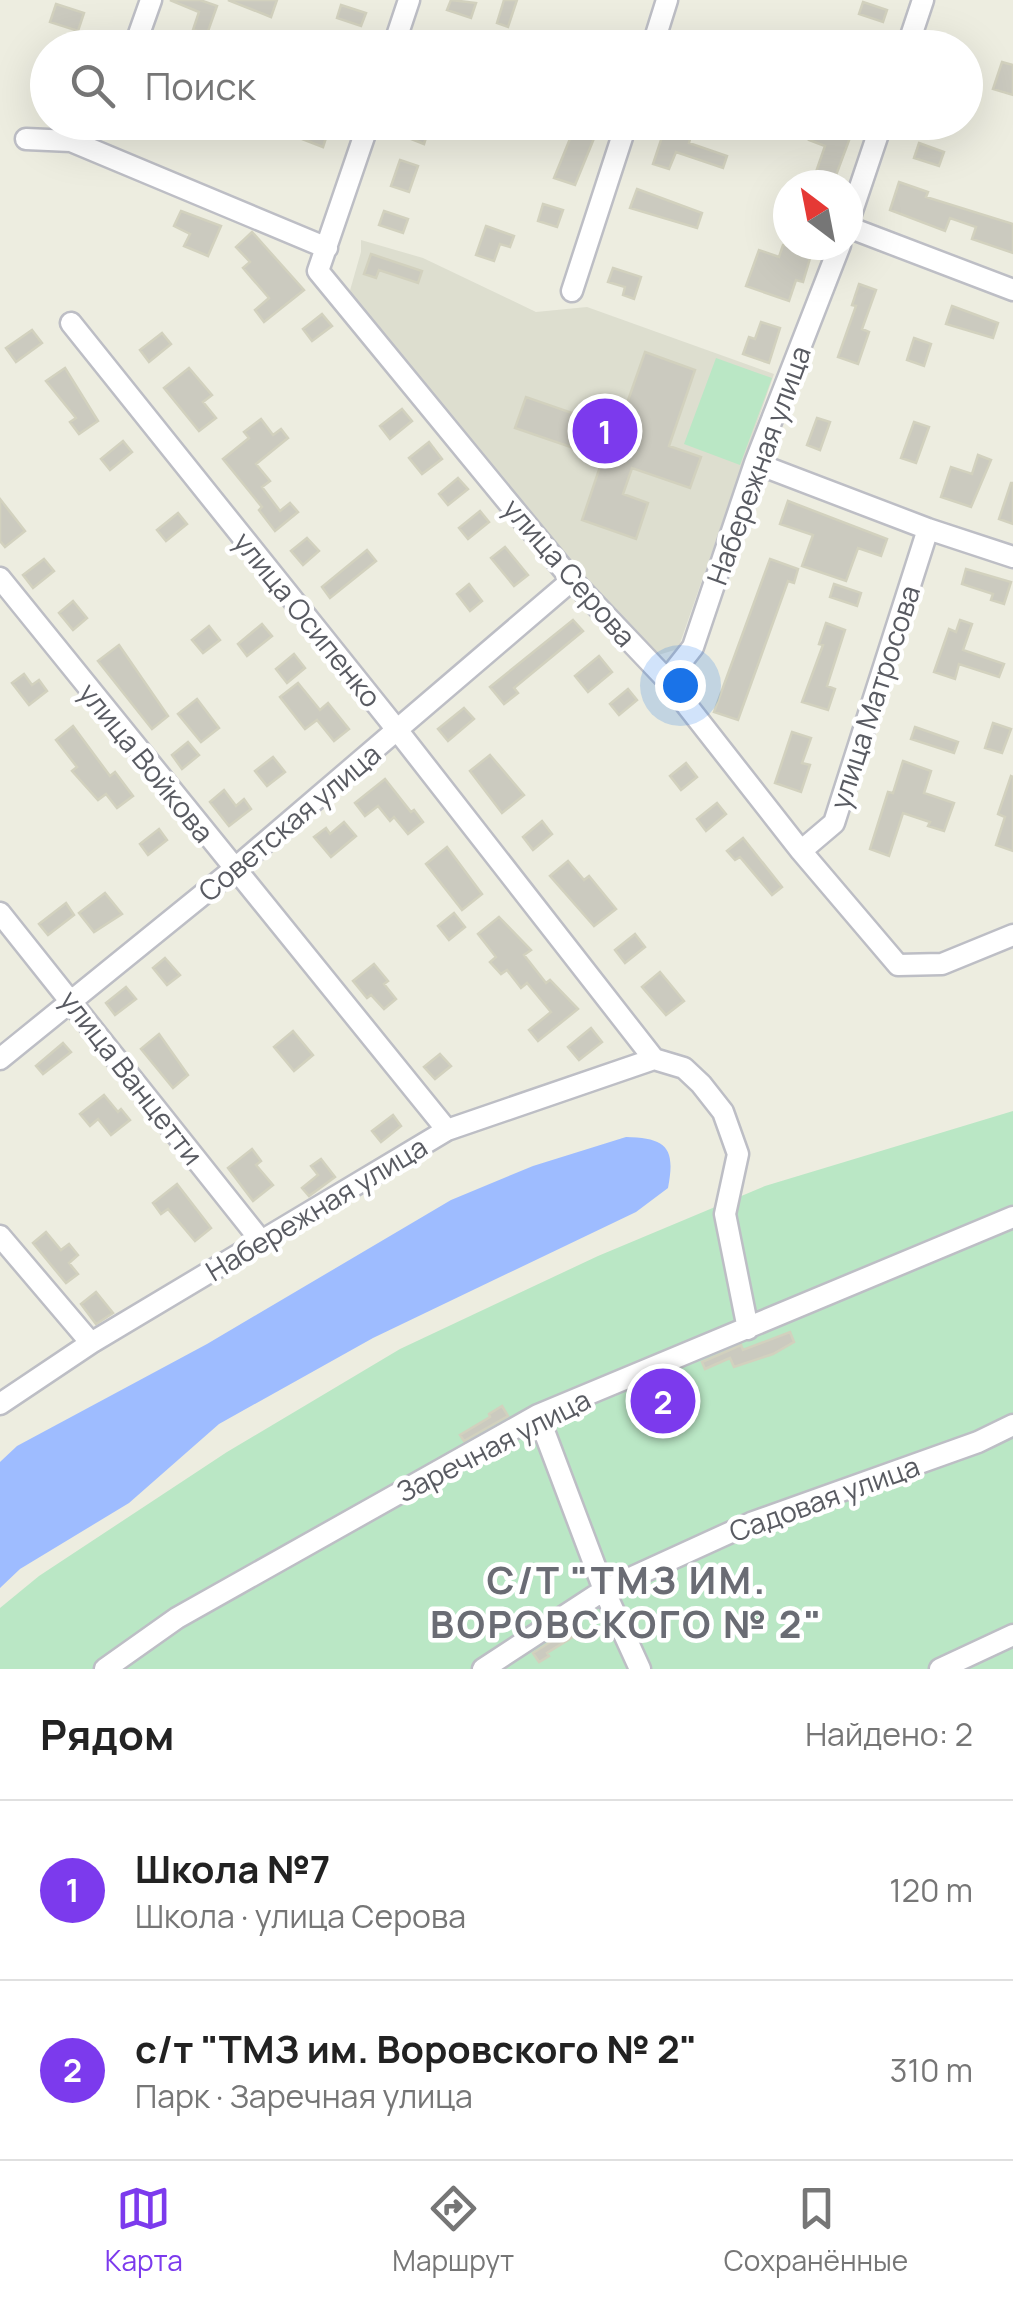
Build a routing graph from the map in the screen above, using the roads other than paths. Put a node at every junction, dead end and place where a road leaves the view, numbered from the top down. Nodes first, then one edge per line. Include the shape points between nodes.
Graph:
1 (152, 0) edge
2 (409, 0) edge
3 (667, 0) edge
4 (923, 0) edge
5 (141, 30) edge
6 (400, 30) edge
7 (658, 30) edge
8 (913, 30) edge
9 (26, 139) dead end
10 (30, 139) edge
11 (71, 140) edge
12 (362, 140) edge
13 (621, 140) edge
14 (876, 140) edge
15 (863, 180) edge
16 (863, 231) edge
17 (327, 248) junction
18 (834, 260) edge
19 (572, 290) dead end
20 (1013, 290) edge
21 (71, 323) dead end
22 (755, 463) junction
23 (928, 529) junction
24 (1013, 557) edge
25 (0, 578) edge
26 (572, 580) junction
27 (667, 680) junction
28 (398, 731) junction
29 (801, 851) junction
30 (234, 870) junction
31 (0, 913) edge
32 (1013, 935) edge
33 (72, 1001) junction
34 (654, 1058) junction
35 (0, 1059) edge
36 (447, 1130) junction
37 (1013, 1218) edge
38 (0, 1236) edge
39 (262, 1242) junction
40 (748, 1329) junction
41 (92, 1342) junction
42 (0, 1404) edge
43 (538, 1415) junction
44 (1013, 1425) edge
45 (604, 1590) junction
46 (1013, 1635) edge
47 (105, 1669) edge
48 (483, 1669) edge
49 (640, 1669) edge
50 (940, 1669) edge

1 - 5 street
2 - 6 street
3 - 7 street
4 - 8 street
9 - 10 street
11 - 17 street
12 - 17 street
13 - 19 street
14 - 15 street
16 - 20 street
17 - 26 street, улица Серова via 318,272
18 - 22 street, Набережная улица
21 - 28 street, улица Осипенко
22 - 23 street
22 - 27 street, Набережная улица via 693,647
23 - 24 street
23 - 29 street, улица Матросова via 834,823
25 - 30 street, улица Войкова
26 - 27 street, улица Серова
26 - 28 street, Советская улица
27 - 29 street, улица Серова
28 - 30 street, Советская улица
28 - 34 street, улица Осипенко
29 - 32 street, улица Серова via 898,965 942,964
30 - 33 street, Советская улица
30 - 36 street, улица Войкова
31 - 33 street, улица Ванцетти
33 - 35 street, Советская улица
33 - 39 street, улица Ванцетти
34 - 36 street, Набережная улица
34 - 40 street via 684,1068 701,1084 723,1112 738,1154 725,1214
36 - 39 street, Набережная улица
37 - 40 street, Заречная улица
38 - 41 street
39 - 41 street, Набережная улица
40 - 43 street, Заречная улица
41 - 42 street, Набережная улица
43 - 45 street
43 - 47 street, Заречная улица via 177,1618
44 - 45 street, Садовая улица via 751,1522
45 - 48 street, Садовая улица
45 - 49 street
46 - 50 street

